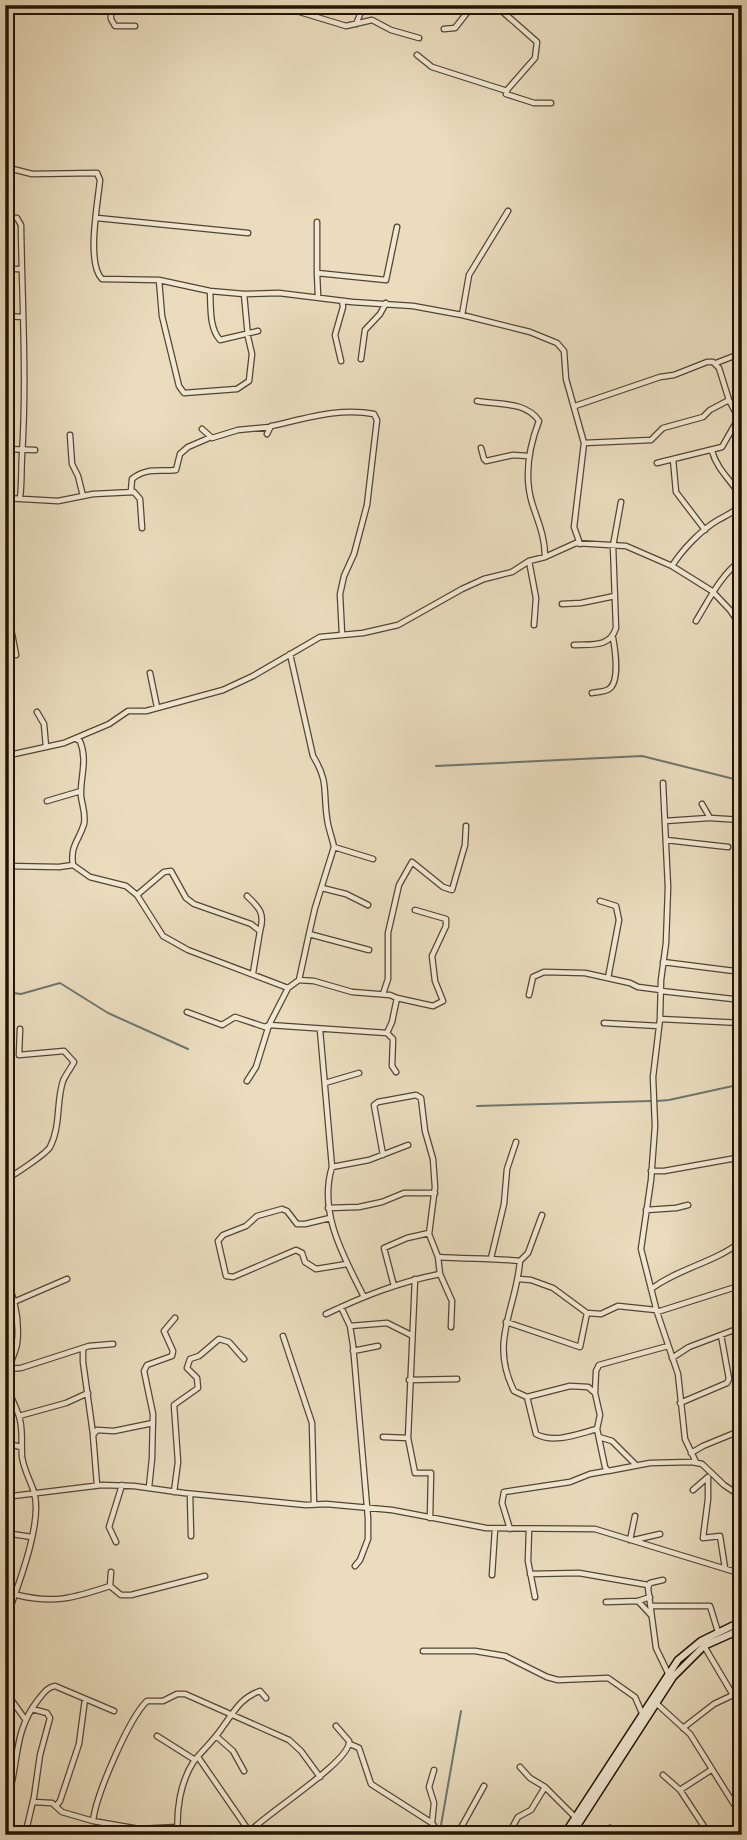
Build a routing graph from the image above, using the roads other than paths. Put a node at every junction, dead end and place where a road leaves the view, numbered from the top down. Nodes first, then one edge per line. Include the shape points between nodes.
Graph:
1 (13, 5) edge
2 (110, 5) edge
3 (277, 5) edge
4 (364, 5) edge
5 (473, 5) edge
6 (495, 5) edge
7 (5, 10) edge
8 (356, 25) junction
9 (135, 26) dead end
10 (444, 29) dead end
11 (419, 38) dead end
12 (417, 55) dead end
13 (507, 91) junction
14 (551, 103) dead end
15 (5, 167) edge
16 (508, 211) dead end
17 (5, 217) edge
18 (97, 218) junction
19 (317, 222) dead end
20 (397, 227) dead end
21 (248, 233) dead end
22 (5, 269) edge
23 (22, 269) junction
24 (317, 273) junction
25 (159, 280) junction
26 (210, 291) junction
27 (244, 294) junction
28 (318, 296) junction
29 (342, 301) junction
30 (386, 303) junction
31 (462, 315) junction
32 (5, 316) edge
33 (23, 317) junction
34 (258, 331) dead end
35 (247, 332) junction
36 (742, 352) edge
37 (361, 359) dead end
38 (341, 361) dead end
39 (716, 363) junction
40 (729, 400) junction
41 (477, 401) dead end
42 (575, 406) junction
43 (738, 418) junction
44 (742, 425) edge
45 (271, 426) junction
46 (202, 429) dead end
47 (267, 434) dead end
48 (70, 435) dead end
49 (209, 438) junction
50 (584, 443) junction
51 (481, 448) dead end
52 (5, 449) edge
53 (23, 449) junction
54 (35, 450) dead end
55 (712, 451) junction
56 (528, 456) junction
57 (673, 459) junction
58 (657, 463) dead end
59 (131, 492) junction
60 (83, 496) junction
61 (5, 498) edge
62 (20, 498) junction
63 (742, 498) edge
64 (621, 502) dead end
65 (742, 504) edge
66 (142, 528) dead end
67 (705, 530) junction
68 (580, 544) junction
69 (613, 546) junction
70 (545, 557) junction
71 (742, 559) edge
72 (529, 561) junction
73 (672, 566) junction
74 (712, 590) junction
75 (615, 596) junction
76 (562, 604) dead end
77 (5, 621) edge
78 (696, 621) dead end
79 (534, 625) dead end
80 (741, 626) edge
81 (342, 635) junction
82 (613, 637) junction
83 (574, 645) dead end
84 (290, 654) junction
85 (10, 655) dead end
86 (150, 673) dead end
87 (592, 693) dead end
88 (157, 707) junction
89 (37, 712) dead end
90 (75, 739) junction
91 (46, 747) junction
92 (5, 756) edge
93 (663, 783) dead end
94 (81, 790) junction
95 (47, 801) dead end
96 (702, 804) dead end
97 (710, 818) junction
98 (742, 820) edge
99 (665, 821) junction
100 (466, 825) dead end
101 (666, 840) junction
102 (334, 847) junction
103 (727, 847) dead end
104 (373, 859) dead end
105 (73, 865) junction
106 (5, 866) edge
107 (322, 888) junction
108 (137, 895) junction
109 (247, 897) dead end
110 (600, 901) dead end
111 (368, 905) dead end
112 (415, 910) dead end
113 (260, 931) junction
114 (309, 934) junction
115 (369, 950) dead end
116 (663, 962) junction
117 (742, 972) edge
118 (253, 974) junction
119 (608, 978) junction
120 (299, 980) junction
121 (288, 988) junction
122 (661, 990) junction
123 (383, 994) junction
124 (529, 995) dead end
125 (397, 998) junction
126 (742, 1000) edge
127 (187, 1012) dead end
128 (660, 1019) junction
129 (604, 1023) dead end
130 (742, 1023) edge
131 (269, 1025) junction
132 (659, 1026) junction
133 (20, 1029) dead end
134 (320, 1030) junction
135 (387, 1033) junction
136 (396, 1072) dead end
137 (359, 1073) dead end
138 (247, 1081) dead end
139 (326, 1083) junction
140 (516, 1142) dead end
141 (408, 1145) dead end
142 (383, 1155) junction
143 (742, 1157) edge
144 (332, 1167) junction
145 (651, 1171) junction
146 (5, 1180) edge
147 (435, 1193) junction
148 (688, 1205) dead end
149 (328, 1208) junction
150 (646, 1210) junction
151 (542, 1215) dead end
152 (330, 1217) junction
153 (429, 1233) junction
154 (742, 1241) edge
155 (438, 1257) junction
156 (491, 1258) junction
157 (520, 1261) junction
158 (347, 1264) junction
159 (440, 1274) junction
160 (5, 1276) edge
161 (66, 1279) dead end
162 (415, 1279) junction
163 (519, 1279) junction
164 (742, 1284) edge
165 (394, 1286) junction
166 (651, 1289) junction
167 (364, 1297) junction
168 (16, 1301) junction
169 (341, 1307) junction
170 (657, 1311) junction
171 (587, 1313) junction
172 (326, 1314) dead end
173 (175, 1318) dead end
174 (5, 1321) edge
175 (16, 1321) junction
176 (506, 1322) junction
177 (349, 1326) junction
178 (451, 1327) dead end
179 (742, 1327) edge
180 (412, 1335) junction
181 (722, 1335) junction
182 (283, 1336) dead end
183 (113, 1344) dead end
184 (378, 1346) dead end
185 (668, 1346) junction
186 (83, 1348) junction
187 (353, 1351) junction
188 (672, 1358) junction
189 (244, 1359) dead end
190 (7, 1369) edge
191 (457, 1379) dead end
192 (409, 1380) junction
193 (89, 1393) junction
194 (595, 1393) junction
195 (527, 1397) junction
196 (680, 1403) junction
197 (19, 1416) junction
198 (153, 1423) junction
199 (597, 1429) junction
200 (742, 1430) edge
201 (93, 1435) junction
202 (598, 1436) junction
203 (383, 1437) dead end
204 (408, 1438) junction
205 (5, 1443) edge
206 (22, 1447) junction
207 (693, 1458) junction
208 (636, 1465) junction
209 (608, 1471) junction
210 (709, 1475) junction
211 (97, 1485) junction
212 (122, 1485) junction
213 (149, 1488) junction
214 (693, 1490) dead end
215 (174, 1492) junction
216 (34, 1493) junction
217 (191, 1494) junction
218 (5, 1497) edge
219 (742, 1497) edge
220 (314, 1505) junction
221 (368, 1509) junction
222 (635, 1516) dead end
223 (430, 1518) junction
224 (495, 1529) junction
225 (510, 1529) junction
226 (529, 1529) junction
227 (5, 1533) edge
228 (660, 1534) dead end
229 (191, 1536) dead end
230 (32, 1537) junction
231 (632, 1540) junction
232 (116, 1542) dead end
233 (355, 1566) dead end
234 (725, 1568) junction
235 (111, 1572) dead end
236 (530, 1574) junction
237 (742, 1574) edge
238 (492, 1575) dead end
239 (205, 1576) dead end
240 (663, 1580) dead end
241 (648, 1585) junction
242 (110, 1586) junction
243 (17, 1595) junction
244 (535, 1597) dead end
245 (650, 1597) junction
246 (638, 1601) junction
247 (606, 1602) dead end
248 (652, 1606) junction
249 (7, 1610) edge
250 (652, 1616) junction
251 (742, 1621) edge
252 (742, 1629) edge
253 (718, 1632) junction
254 (5, 1637) edge
255 (704, 1646) junction
256 (423, 1651) dead end
257 (668, 1673) junction
258 (5, 1691) edge
259 (733, 1695) junction
260 (266, 1698) dead end
261 (85, 1699) junction
262 (656, 1703) junction
263 (742, 1704) edge
264 (32, 1709) junction
265 (114, 1711) dead end
266 (642, 1713) junction
267 (231, 1716) junction
268 (25, 1719) junction
269 (336, 1727) dead end
270 (682, 1728) junction
271 (157, 1736) dead end
272 (216, 1736) junction
273 (350, 1744) junction
274 (197, 1758) junction
275 (520, 1767) dead end
276 (434, 1770) dead end
277 (711, 1770) junction
278 (244, 1771) dead end
279 (663, 1775) dead end
280 (320, 1777) junction
281 (484, 1786) dead end
282 (545, 1787) junction
283 (680, 1790) junction
284 (7, 1796) edge
285 (33, 1802) junction
286 (56, 1805) junction
287 (5, 1807) edge
288 (584, 1809) junction
289 (575, 1817) junction
290 (742, 1817) edge
291 (93, 1821) junction
292 (432, 1823) junction
293 (177, 1827) junction
294 (610, 1828) dead end
295 (705, 1828) dead end
296 (248, 1833) edge
297 (25, 1835) edge
298 (177, 1835) edge
299 (440, 1835) edge
300 (457, 1835) edge
301 (509, 1835) edge
302 (564, 1835) edge
303 (571, 1835) edge
304 (615, 1835) edge

1 - 7 street
2 - 9 street via 115,26
3 - 8 street
4 - 8 street
5 - 10 street via 456,28
6 - 13 street via 538,44 535,58
8 - 11 street via 372,20
12 - 13 street via 432,67
13 - 14 street via 534,103
15 - 18 street via 32,174 97,173
16 - 31 street via 472,269
17 - 23 street via 17,218 21,225
18 - 21 street
18 - 25 street via 98,275
19 - 24 street
20 - 24 street via 386,281
22 - 23 street
23 - 33 street
24 - 28 street
25 - 26 street
25 - 35 street via 162,316 184,393 237,388 249,381 253,354
26 - 27 street
26 - 35 street via 216,336 220,340
27 - 28 street
27 - 35 street
28 - 29 street
29 - 30 street
29 - 38 street via 335,335
30 - 31 street
30 - 37 street via 365,330
31 - 42 street via 557,343 564,351 566,379
32 - 33 street
33 - 53 street
34 - 35 street
36 - 39 street
39 - 40 street
39 - 42 street via 707,362
40 - 43 street
40 - 50 street via 703,417 663,428 651,440
41 - 56 street via 512,405 535,416 539,421
42 - 50 street
43 - 44 street
43 - 55 street via 722,447
45 - 47 street
45 - 49 street
45 - 81 street via 359,411 374,414 377,420 367,505 340,594
46 - 49 street
48 - 60 street via 72,464
49 - 59 street via 180,454 176,470 138,474 132,479
50 - 68 street via 574,527
51 - 56 street via 486,461
52 - 53 street
53 - 54 street
53 - 62 street
55 - 57 street
55 - 63 street via 716,466
56 - 70 street via 531,496 542,528
57 - 58 street
57 - 67 street via 676,492
59 - 60 street
59 - 66 street via 140,499
60 - 62 street via 58,501
61 - 62 street
64 - 69 street
65 - 67 street
67 - 73 street
68 - 69 street
68 - 70 street
69 - 73 street via 626,546
69 - 75 street
70 - 72 street
71 - 74 street
72 - 79 street via 536,598
72 - 81 street via 512,572 462,589 398,625
73 - 74 street
74 - 78 street
74 - 80 street
75 - 76 street
75 - 82 street
77 - 85 street via 15,647 16,655
81 - 84 street via 320,637
82 - 83 street via 607,642
82 - 87 street via 617,662 613,686
84 - 88 street via 223,690
84 - 102 street via 313,757 326,787 326,817
86 - 88 street
88 - 90 street via 128,711
89 - 91 street via 44,724
90 - 91 street
90 - 94 street via 82,749
91 - 92 street
93 - 99 street
94 - 95 street
94 - 105 street via 85,820 72,849
96 - 97 street
97 - 98 street
97 - 99 street
99 - 101 street
100 - 123 street via 452,890 412,862 404,874 388,933 388,979
101 - 103 street
101 - 116 street
102 - 104 street
102 - 107 street
105 - 106 street
105 - 108 street via 90,877 126,886
107 - 111 street
107 - 114 street
108 - 113 street via 171,871 194,904
108 - 118 street via 163,936
109 - 113 street via 261,909
110 - 119 street via 616,906 619,920
112 - 125 street via 446,919 432,956 443,1002 423,1005
113 - 118 street
114 - 115 street
114 - 120 street
116 - 117 street
116 - 122 street
118 - 121 street
119 - 122 street
119 - 124 street via 539,972 533,977
120 - 121 street
120 - 123 street
121 - 131 street
122 - 126 street
122 - 128 street
123 - 125 street
125 - 135 street
127 - 131 street via 222,1025 235,1017
128 - 130 street
128 - 132 street
129 - 132 street
131 - 134 street
131 - 138 street
132 - 145 street
133 - 146 street via 19,1055 64,1051 74,1062 64,1079 50,1147
134 - 135 street
134 - 139 street
135 - 136 street via 393,1039
137 - 139 street
139 - 144 street
140 - 156 street
141 - 142 street
142 - 144 street
142 - 147 street via 374,1105 416,1095 421,1098
143 - 145 street
144 - 149 street
145 - 150 street
147 - 149 street via 404,1193 359,1207
147 - 153 street
148 - 150 street
149 - 152 street
150 - 166 street via 641,1249
151 - 157 street via 528,1253
152 - 158 street
152 - 158 street via 297,1224 282,1209 257,1216 223,1235 218,1241 226,1276 233,1278 296,1250 316,1269
153 - 155 street
153 - 165 street via 384,1248
154 - 166 street
155 - 156 street
155 - 159 street
156 - 157 street
157 - 163 street
158 - 167 street
159 - 162 street
159 - 178 street via 452,1301
160 - 168 street
161 - 168 street
162 - 165 street
162 - 180 street
163 - 171 street via 553,1288
163 - 176 street
164 - 170 street
165 - 167 street
166 - 170 street
167 - 169 street
168 - 175 street
169 - 172 street
169 - 177 street
170 - 171 street via 618,1306 601,1314
170 - 185 street
171 - 176 street via 580,1347
173 - 198 street via 164,1331 172,1356 147,1365 144,1371
174 - 175 street
175 - 190 street via 17,1344
176 - 195 street via 507,1376 513,1391
177 - 180 street via 387,1323
177 - 187 street
179 - 181 street
180 - 192 street
181 - 188 street
181 - 196 street via 727,1383
182 - 220 street via 312,1423
183 - 186 street
184 - 187 street
185 - 188 street
185 - 194 street via 599,1365
186 - 190 street
186 - 193 street
187 - 221 street
188 - 196 street
189 - 215 street via 229,1342 219,1339 190,1359 187,1368 197,1378 198,1388 174,1405 178,1462
190 - 197 street via 10,1396
191 - 192 street
192 - 204 street
193 - 197 street
193 - 201 street
194 - 195 street via 588,1387 570,1386
194 - 199 street via 600,1415
195 - 199 street via 536,1434 545,1439
196 - 207 street
197 - 206 street
198 - 201 street via 97,1430
198 - 213 street
199 - 202 street
200 - 207 street via 703,1446
201 - 211 street
202 - 208 street via 612,1441
202 - 209 street
203 - 204 street
204 - 223 street via 415,1472 431,1472
205 - 206 street
206 - 216 street
207 - 208 street
207 - 210 street
208 - 209 street
209 - 225 street via 504,1492 502,1503
210 - 214 street
210 - 219 street
210 - 234 street via 703,1538 720,1536
211 - 212 street
211 - 216 street
212 - 213 street
212 - 232 street via 109,1527
213 - 215 street
215 - 217 street
216 - 218 street
216 - 230 street
217 - 220 street
217 - 229 street
220 - 221 street
221 - 223 street
221 - 233 street via 368,1539
222 - 231 street
223 - 224 street
224 - 225 street
224 - 238 street
225 - 226 street
226 - 231 street via 594,1529
226 - 236 street
227 - 230 street
228 - 231 street
230 - 243 street
231 - 234 street
234 - 237 street
235 - 242 street
236 - 241 street via 579,1573
236 - 244 street
239 - 242 street via 131,1595 121,1595
240 - 241 street
241 - 245 street
242 - 243 street via 54,1601
243 - 249 street
245 - 246 street
245 - 248 street
246 - 247 street
246 - 250 street
248 - 250 street
248 - 253 street via 710,1606
249 - 254 street
250 - 257 street via 656,1648
251 - 253 main road
252 - 255 main road
253 - 257 main road via 688,1650
255 - 259 street
255 - 262 main road via 673,1677
256 - 266 street via 505,1656 558,1679 608,1678 635,1697
257 - 266 main road
258 - 268 street
259 - 263 street
259 - 270 street
260 - 267 street via 260,1691 247,1696
261 - 264 street via 52,1686
261 - 265 street
261 - 286 street via 79,1744
262 - 270 street
262 - 288 main road
264 - 268 street
264 - 285 street via 50,1718
266 - 288 main road
267 - 272 street
267 - 280 street via 289,1740
267 - 291 street via 185,1694 145,1702 123,1737
268 - 284 street
269 - 273 street
270 - 277 street via 698,1745
271 - 274 street
272 - 274 street
272 - 278 street via 233,1751
273 - 280 street
273 - 292 street via 359,1748 371,1784
274 - 293 street via 183,1789
274 - 296 street
275 - 282 street
276 - 292 street via 429,1787
277 - 283 street
277 - 290 street
279 - 283 street
280 - 296 street
281 - 300 street
282 - 289 street
282 - 301 street via 531,1810 518,1817
283 - 295 street
284 - 287 street
285 - 286 street
285 - 297 street
286 - 291 street via 62,1812
288 - 289 main road
288 - 303 main road
289 - 302 main road
291 - 293 street via 139,1829
292 - 299 street
293 - 298 street
294 - 304 street

